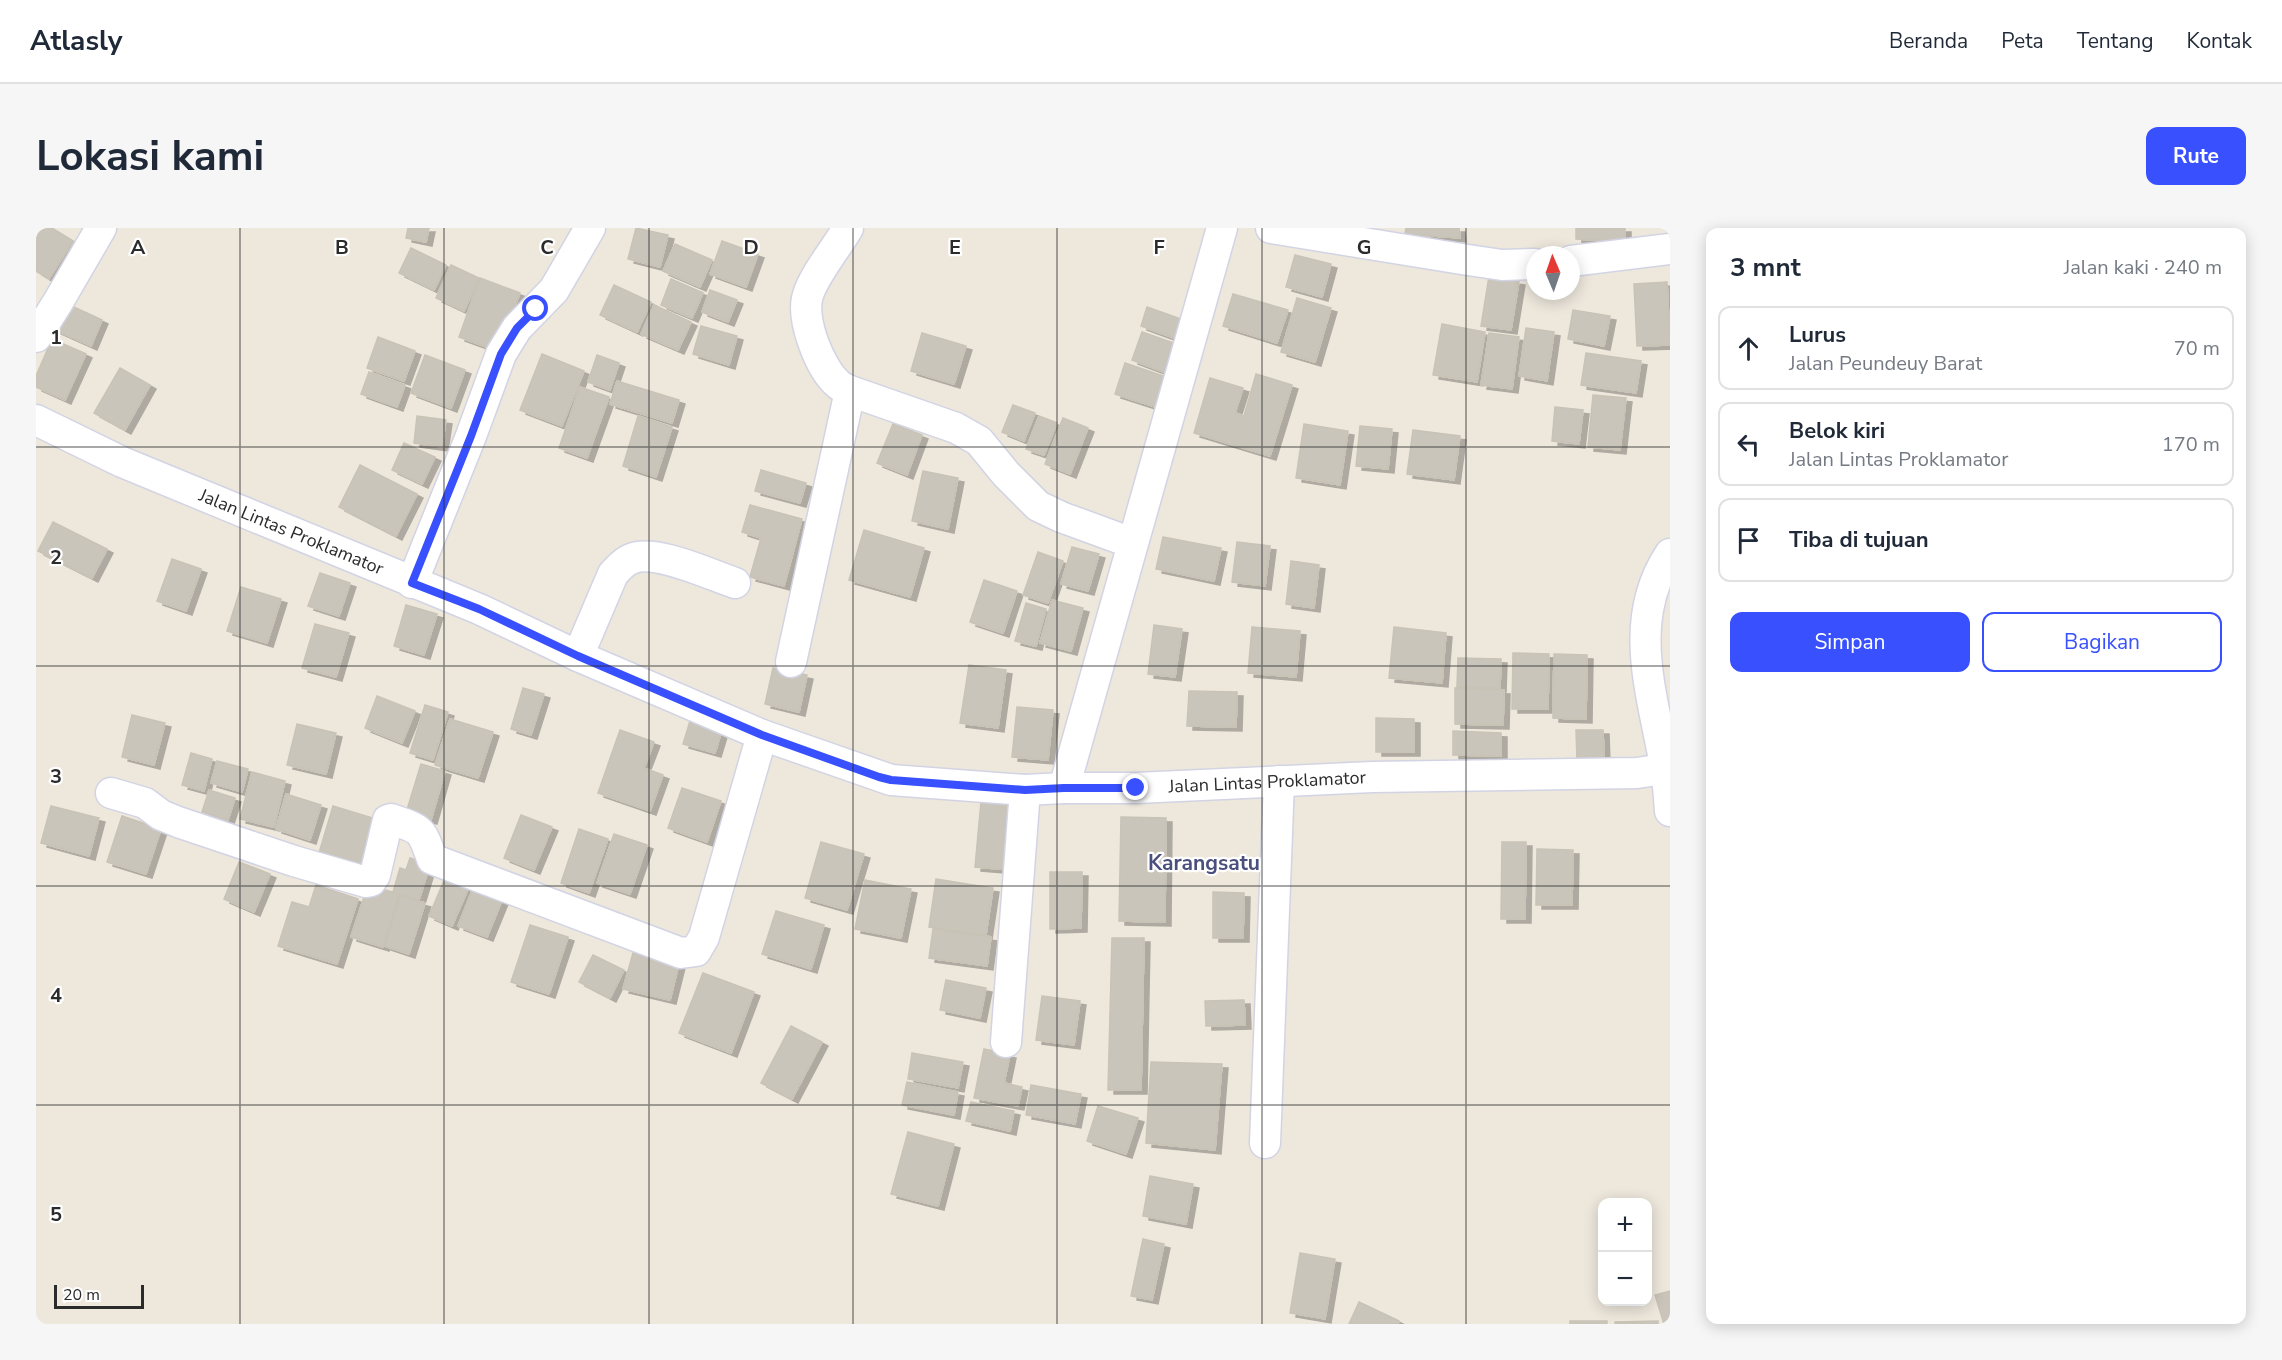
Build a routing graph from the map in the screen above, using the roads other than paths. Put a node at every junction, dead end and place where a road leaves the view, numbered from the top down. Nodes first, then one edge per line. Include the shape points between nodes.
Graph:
1 (101, 228) edge
2 (590, 228) edge
3 (848, 228) edge
4 (1222, 228) edge
5 (1271, 228) edge
6 (1670, 249) edge
7 (1580, 260) edge
8 (1526, 264) edge
9 (36, 337) edge
10 (850, 391) junction
11 (36, 420) edge
12 (1132, 543) junction
13 (1670, 554) edge
14 (412, 583) junction
15 (735, 583) dead end
16 (578, 656) junction
17 (791, 662) dead end
18 (762, 735) junction
19 (1656, 770) edge
20 (1279, 781) junction
21 (1064, 788) junction
22 (1025, 790) junction
23 (111, 793) dead end
24 (1670, 811) edge
25 (1006, 1042) dead end
26 (1265, 1143) dead end

1 - 9 street
2 - 14 street via 554,290 517,328 501,354
3 - 10 street via 809,290 806,315 817,352 837,383
4 - 12 street
5 - 8 street via 1502,265
6 - 7 street
10 - 12 street via 956,428 979,441 1038,506
10 - 17 street
11 - 14 street, Jalan Lintas Proklamator via 122,462
12 - 21 street
13 - 19 street via 1652,588 1645,617
14 - 16 street, Jalan Lintas Proklamator via 479,609
15 - 16 street via 660,558 632,558 614,574
16 - 18 street, Jalan Lintas Proklamator
18 - 22 street, Jalan Lintas Proklamator via 891,780
18 - 23 street via 704,937 696,951 689,953 432,859 418,829 391,819 375,875 366,882 178,822 145,803
19 - 20 street, Jalan Lintas Proklamator
19 - 24 street
20 - 21 street, Jalan Lintas Proklamator
20 - 26 street
21 - 22 street, Jalan Lintas Proklamator
22 - 25 street

